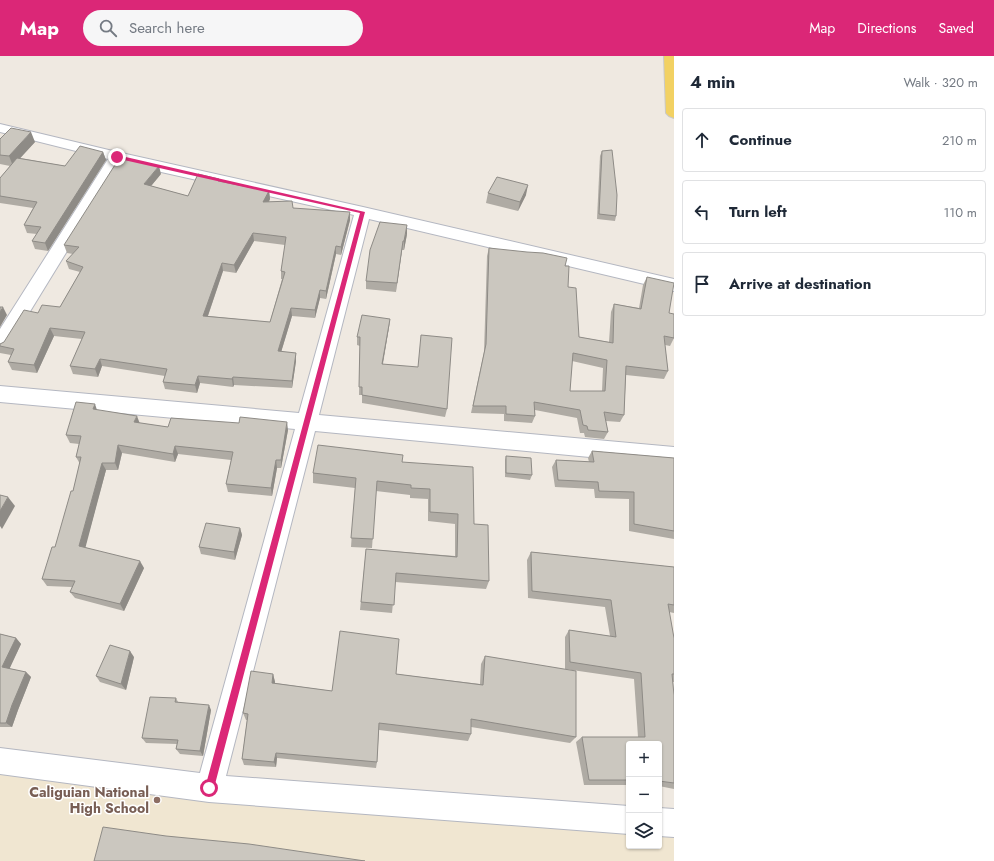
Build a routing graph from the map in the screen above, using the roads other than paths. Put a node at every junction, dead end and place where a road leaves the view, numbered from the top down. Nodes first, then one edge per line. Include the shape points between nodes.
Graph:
1 (671, 56) edge
2 (674, 113) edge
3 (0, 128) edge
4 (117, 157) junction
5 (363, 212) junction
6 (674, 285) edge
7 (0, 344) edge
8 (0, 394) edge
9 (307, 422) junction
10 (674, 456) edge
11 (0, 761) edge
12 (209, 788) junction
13 (626, 820) edge
14 (662, 822) edge
15 (674, 823) edge

1 - 2 main road
3 - 4 street
4 - 5 street
4 - 7 street
5 - 6 street
5 - 9 street
8 - 9 street
9 - 10 street
9 - 12 street
11 - 12 street
12 - 13 street
14 - 15 street

